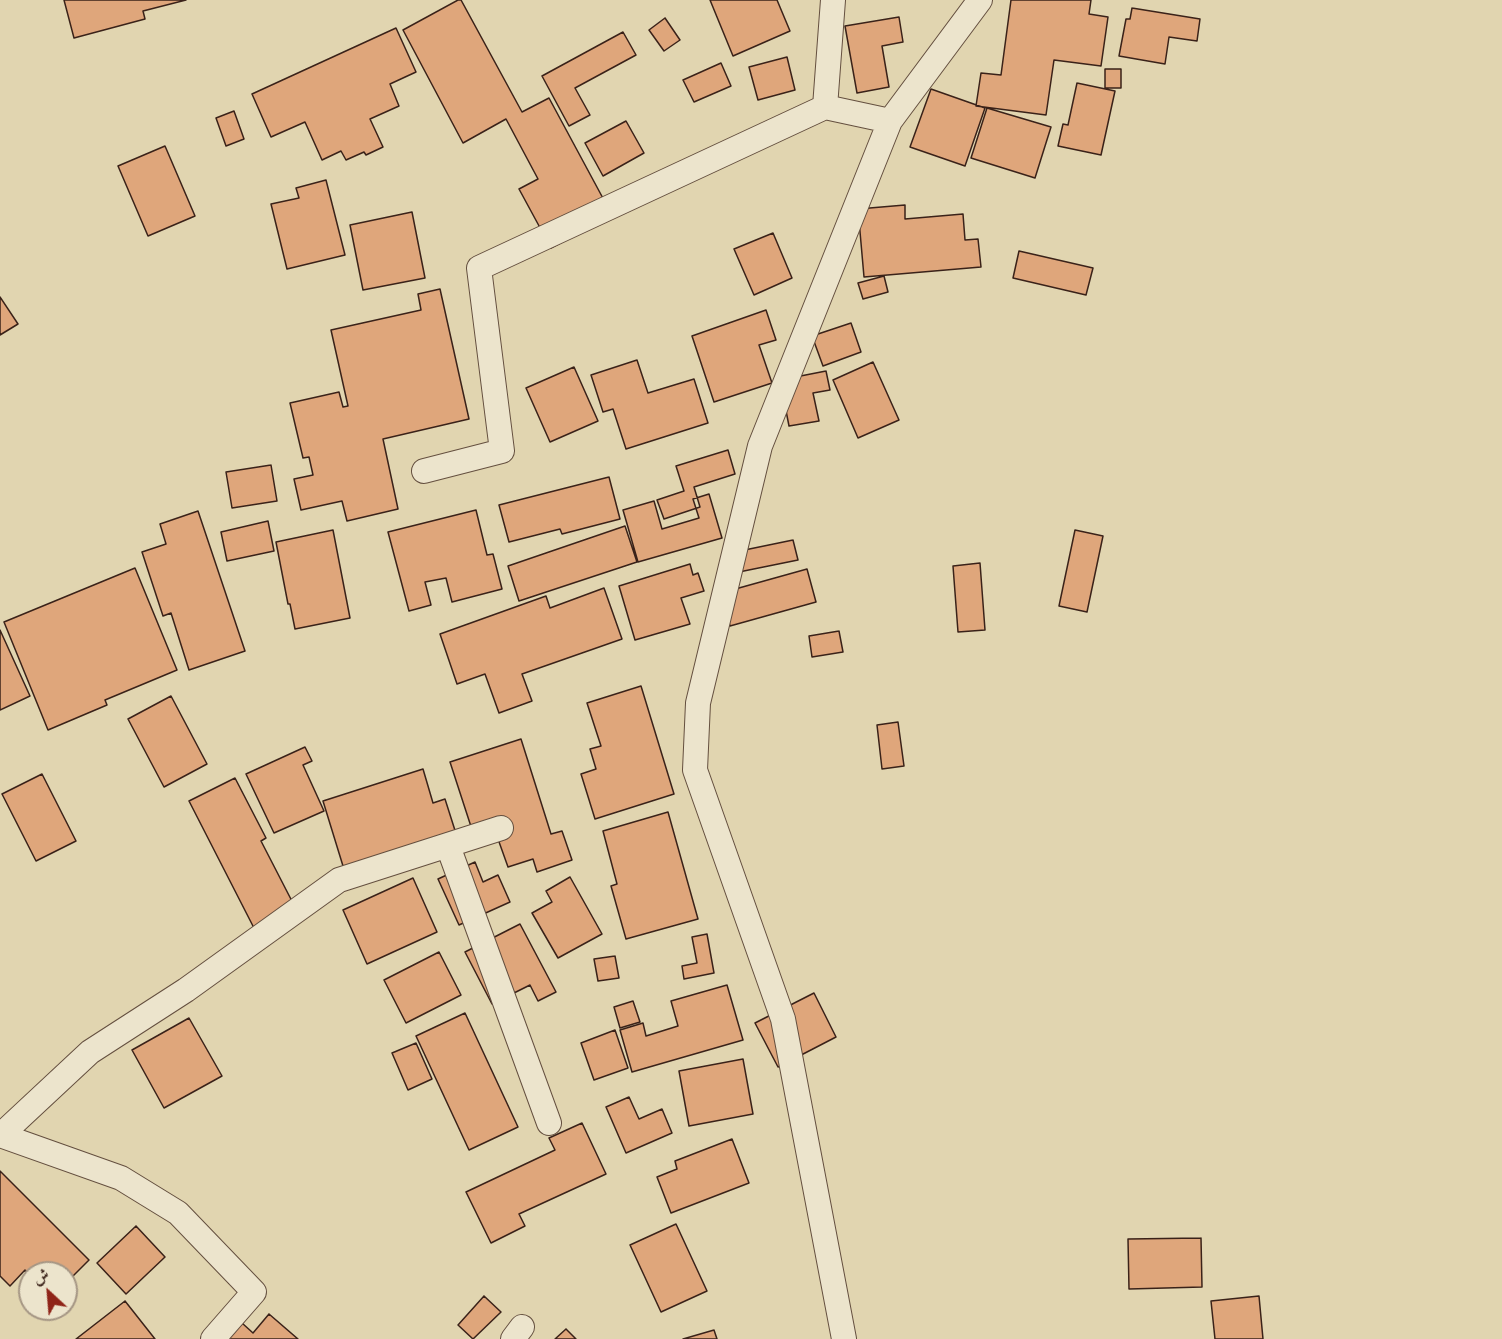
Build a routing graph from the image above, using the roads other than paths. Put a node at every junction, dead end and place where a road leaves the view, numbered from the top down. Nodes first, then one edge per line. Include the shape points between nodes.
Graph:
1 (833, 0) edge
2 (980, 0) edge
3 (825, 107) junction
4 (890, 121) junction
5 (424, 471) dead end
6 (501, 828) dead end
7 (448, 846) junction
8 (549, 1123) dead end
9 (1, 1135) edge
10 (213, 1339) edge
11 (844, 1339) edge

1 - 3 street
2 - 4 street
3 - 4 street
3 - 5 street via 479,268 502,451
4 - 11 street via 760,446 698,703 695,770 783,1019
6 - 7 street
7 - 8 street
7 - 9 street via 339,880 186,990 90,1052
9 - 10 street via 121,1178 178,1213 254,1292

